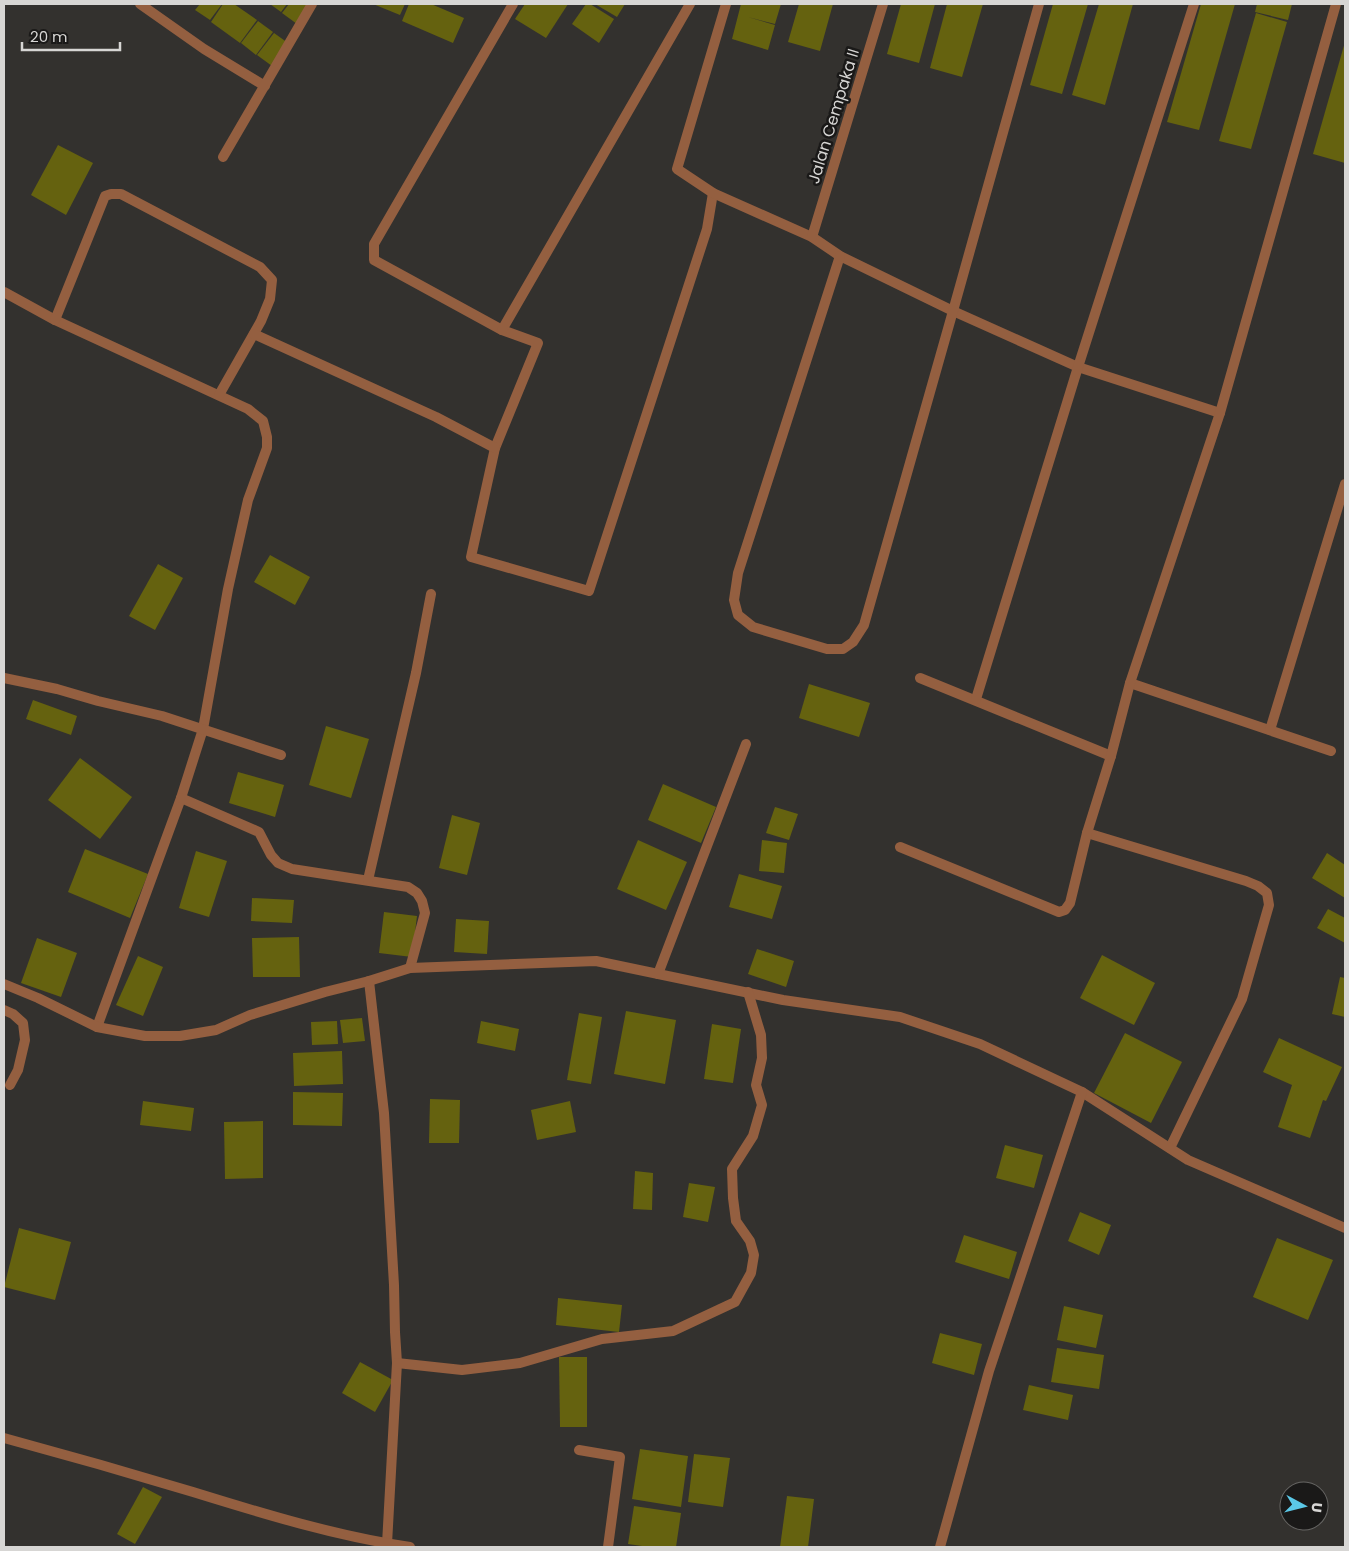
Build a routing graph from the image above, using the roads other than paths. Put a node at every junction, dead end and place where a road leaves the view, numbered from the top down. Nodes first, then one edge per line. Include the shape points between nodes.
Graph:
1 (140, 4) edge
2 (312, 4) edge
3 (513, 4) edge
4 (690, 4) edge
5 (726, 4) edge
6 (883, 4) edge
7 (1039, 4) edge
8 (1194, 4) edge
9 (1336, 4) edge
10 (264, 86) junction
11 (223, 157) dead end
12 (713, 193) junction
13 (812, 237) junction
14 (840, 256) junction
15 (4, 292) edge
16 (954, 311) junction
17 (56, 320) junction
18 (502, 330) junction
19 (254, 334) junction
20 (1078, 367) junction
21 (219, 395) junction
22 (1220, 413) junction
23 (495, 448) junction
24 (1345, 484) edge
25 (431, 594) dead end
26 (4, 678) edge
27 (920, 678) dead end
28 (1130, 683) junction
29 (976, 699) junction
30 (203, 729) junction
31 (1270, 730) junction
32 (746, 744) dead end
33 (1331, 750) dead end
34 (281, 755) dead end
35 (1111, 756) junction
36 (182, 798) junction
37 (1087, 833) junction
38 (900, 847) dead end
39 (368, 880) junction
40 (410, 968) junction
41 (658, 974) junction
42 (369, 981) junction
43 (4, 984) edge
44 (748, 992) junction
45 (4, 1010) edge
46 (97, 1027) junction
47 (10, 1085) dead end
48 (1082, 1092) junction
49 (1170, 1148) junction
50 (1345, 1228) edge
51 (398, 1363) junction
52 (4, 1438) edge
53 (579, 1450) dead end
54 (387, 1544) junction
55 (410, 1547) edge
56 (608, 1547) edge
57 (940, 1547) edge

1 - 10 street
2 - 10 street
3 - 18 street via 374,244 374,260
4 - 18 street
5 - 12 street via 677,169
6 - 13 street, Jalan Cempaka II
7 - 16 street
8 - 20 street
9 - 22 street
10 - 11 street
12 - 13 street
12 - 23 street via 707,229 589,591 471,557
13 - 14 street
14 - 16 street
14 - 16 street via 738,573 734,600 738,615 753,627 827,649 843,649 853,642 864,625
15 - 17 street
16 - 20 street
17 - 19 street via 102,201 105,196 121,194 260,267 272,280 270,299
17 - 21 street
18 - 23 street via 538,343
19 - 21 street
19 - 23 street
20 - 22 street
20 - 29 street
21 - 30 street via 248,409 263,421 267,448 248,500
22 - 28 street
24 - 31 street
25 - 39 street
26 - 30 street via 57,689
27 - 29 street
28 - 31 street
28 - 35 street
29 - 35 street
30 - 34 street
30 - 36 street
31 - 33 street
32 - 41 street
35 - 37 street
36 - 39 street via 259,832 278,863 292,869
36 - 46 street
37 - 38 street via 1070,903 1059,912
37 - 49 street via 1246,881 1267,893 1269,905 1242,999
39 - 40 street via 408,887 418,893 425,913
40 - 41 street via 596,961
40 - 42 street
41 - 44 street
42 - 46 street via 250,1015 216,1030 180,1036 145,1036
42 - 51 street via 384,1113
43 - 46 street
44 - 48 street via 900,1017 980,1044
44 - 51 street via 761,1036 762,1058 756,1085 762,1105 753,1136 732,1169 736,1221 750,1241 754,1255 751,1273 734,1302 673,1331 602,1339 520,1363 462,1370
45 - 47 street via 23,1022 25,1040 18,1070
48 - 49 street
48 - 57 street via 989,1371
49 - 50 street via 1188,1160
51 - 54 street
52 - 54 street via 272,1516
53 - 56 street via 620,1457
54 - 55 street

